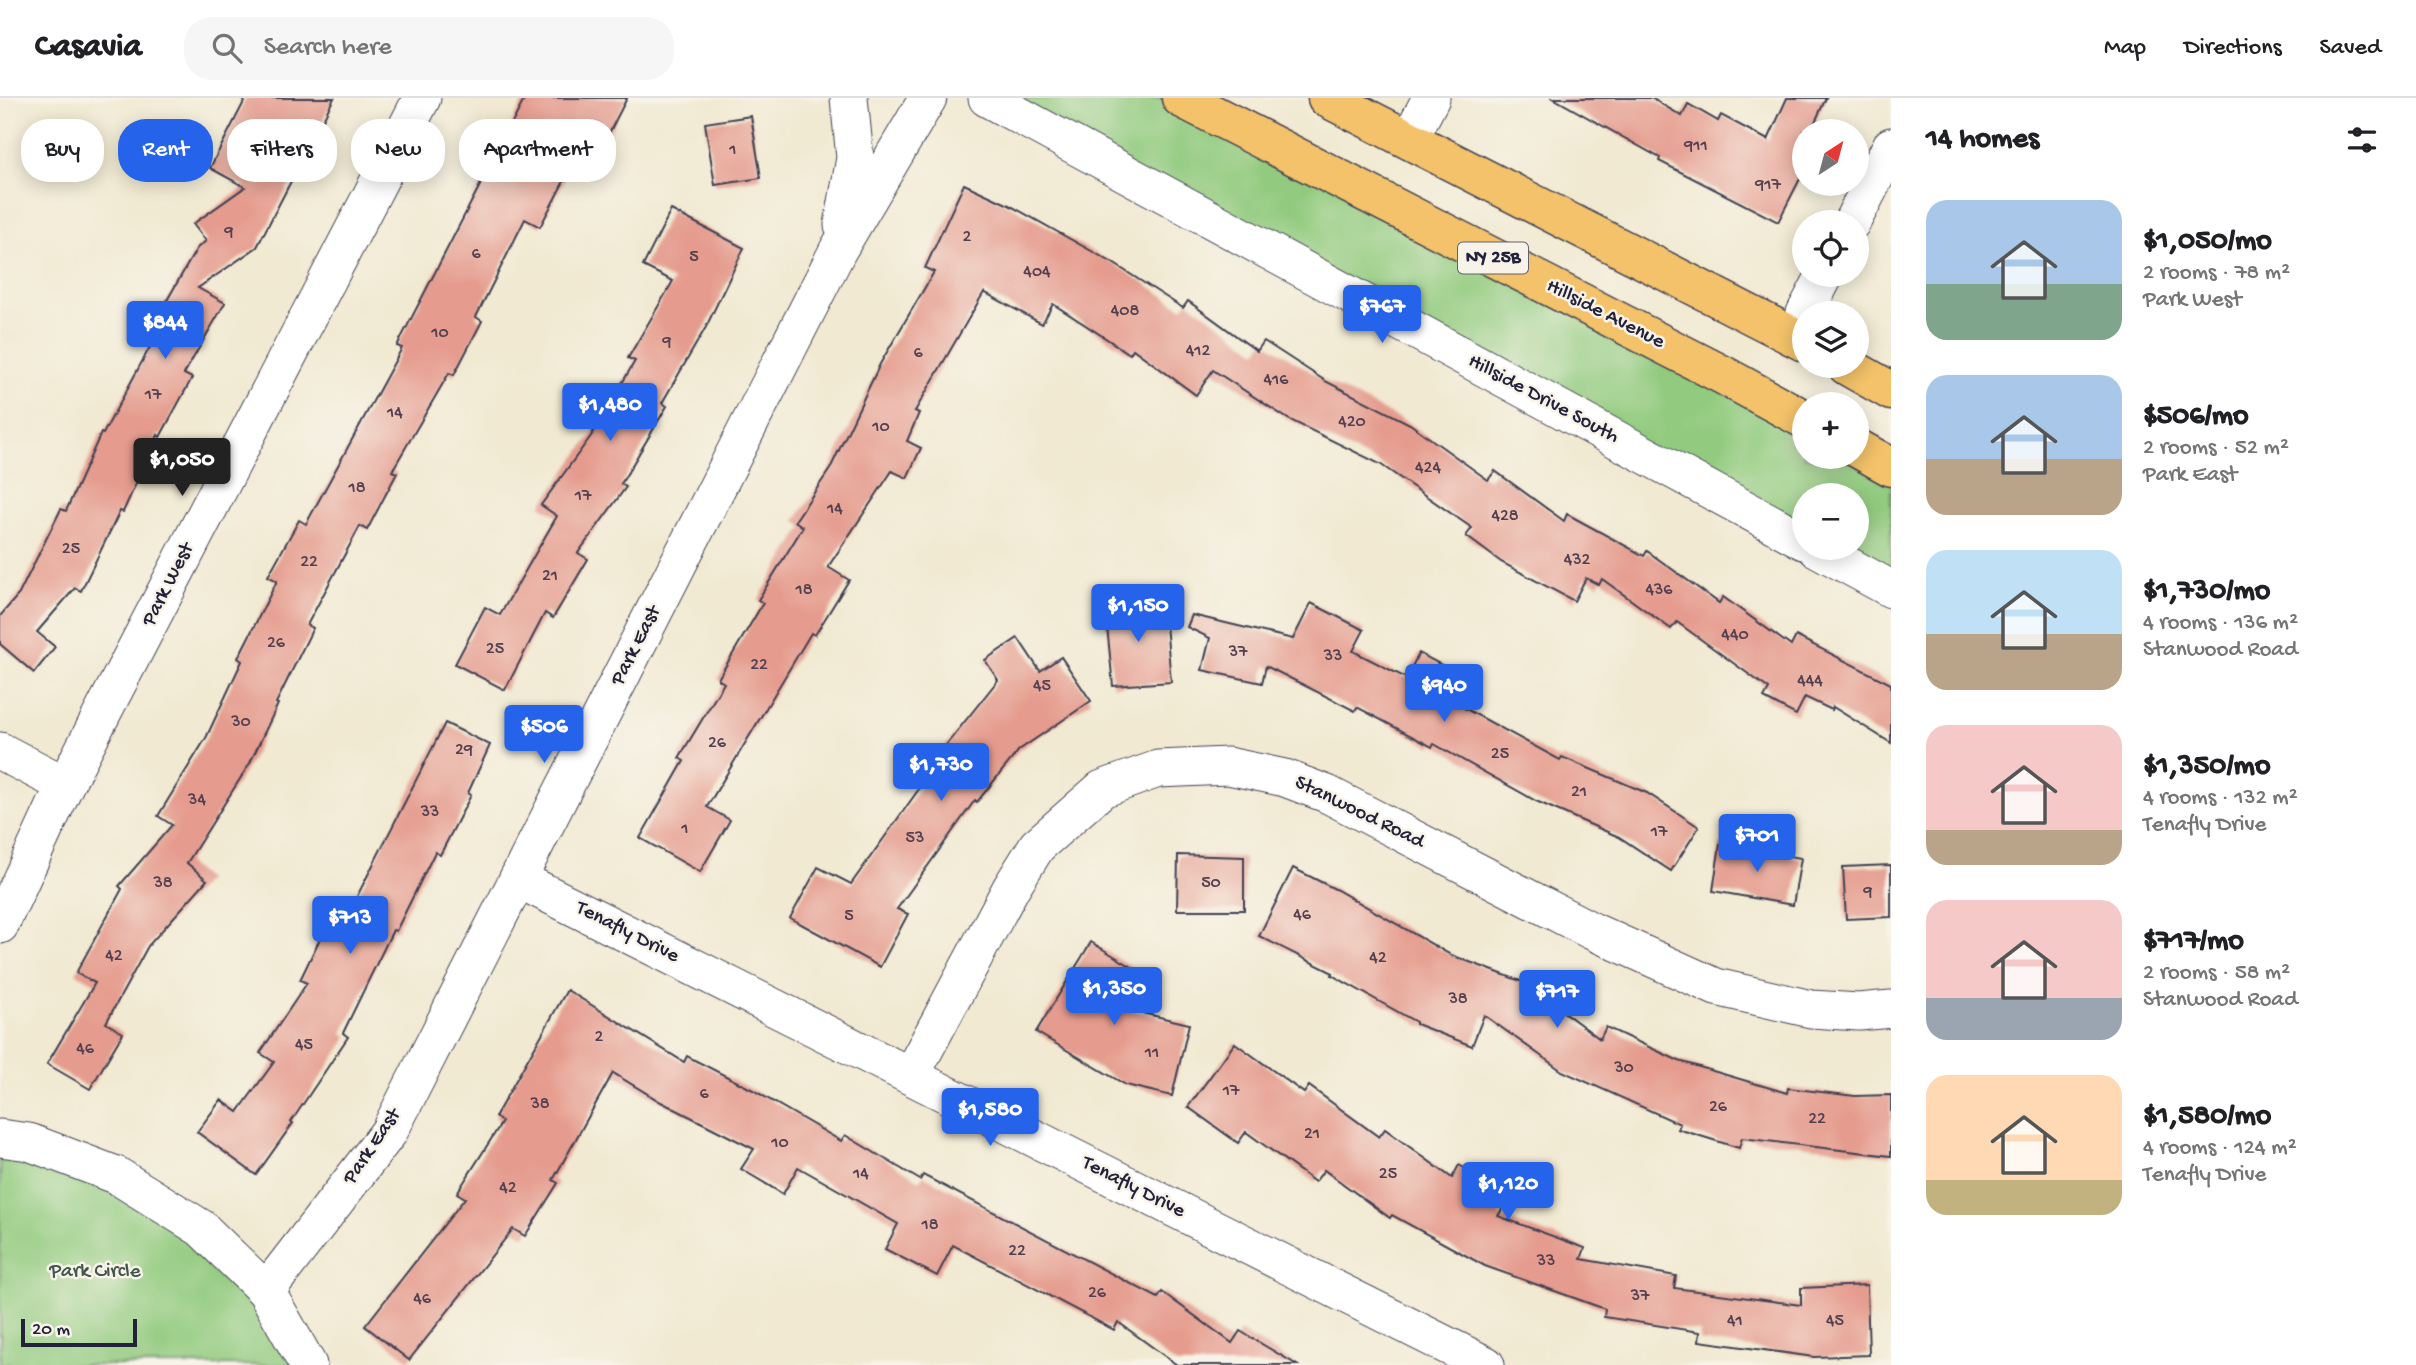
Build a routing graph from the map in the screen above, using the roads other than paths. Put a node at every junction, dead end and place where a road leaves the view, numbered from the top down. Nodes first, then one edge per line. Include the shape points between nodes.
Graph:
1 (422, 98) edge
2 (849, 98) edge
3 (928, 98) edge
4 (987, 98) edge
5 (1181, 98) edge
6 (1327, 98) edge
7 (1431, 98) edge
8 (1409, 140) junction
9 (1891, 146) edge
10 (1858, 210) edge
11 (838, 250) junction
12 (1792, 322) edge
13 (1869, 378) edge
14 (1891, 390) edge
15 (1792, 412) edge
16 (1869, 455) edge
17 (1891, 467) edge
18 (1792, 534) edge
19 (1838, 560) edge
20 (1891, 589) edge
21 (0, 751) edge
22 (65, 785) junction
23 (518, 879) junction
24 (0, 925) edge
25 (1891, 1009) edge
26 (911, 1075) junction
27 (0, 1138) edge
28 (266, 1291) junction
29 (308, 1365) edge
30 (1486, 1365) edge

1 - 22 street, Park West
2 - 11 street via 855,158
3 - 11 street, Park East
4 - 18 street, Hillside Drive South
5 - 15 main road, Hillside Avenue / NY 25B
6 - 8 main road
7 - 8 street
8 - 12 main road
9 - 10 street
11 - 23 street, Park East
13 - 14 main road
16 - 17 main road
19 - 20 street
21 - 22 street
22 - 24 street, Park West
23 - 26 street, Tenafly Drive
23 - 28 street, Park East via 388,1132
25 - 26 street, Stanwood Road via 1811,1009 1716,987 1592,931 1327,793 1228,766 1158,769 1102,789 1037,846
26 - 30 street, Tenafly Drive
27 - 28 street via 29,1142 116,1175 201,1228
28 - 29 street

